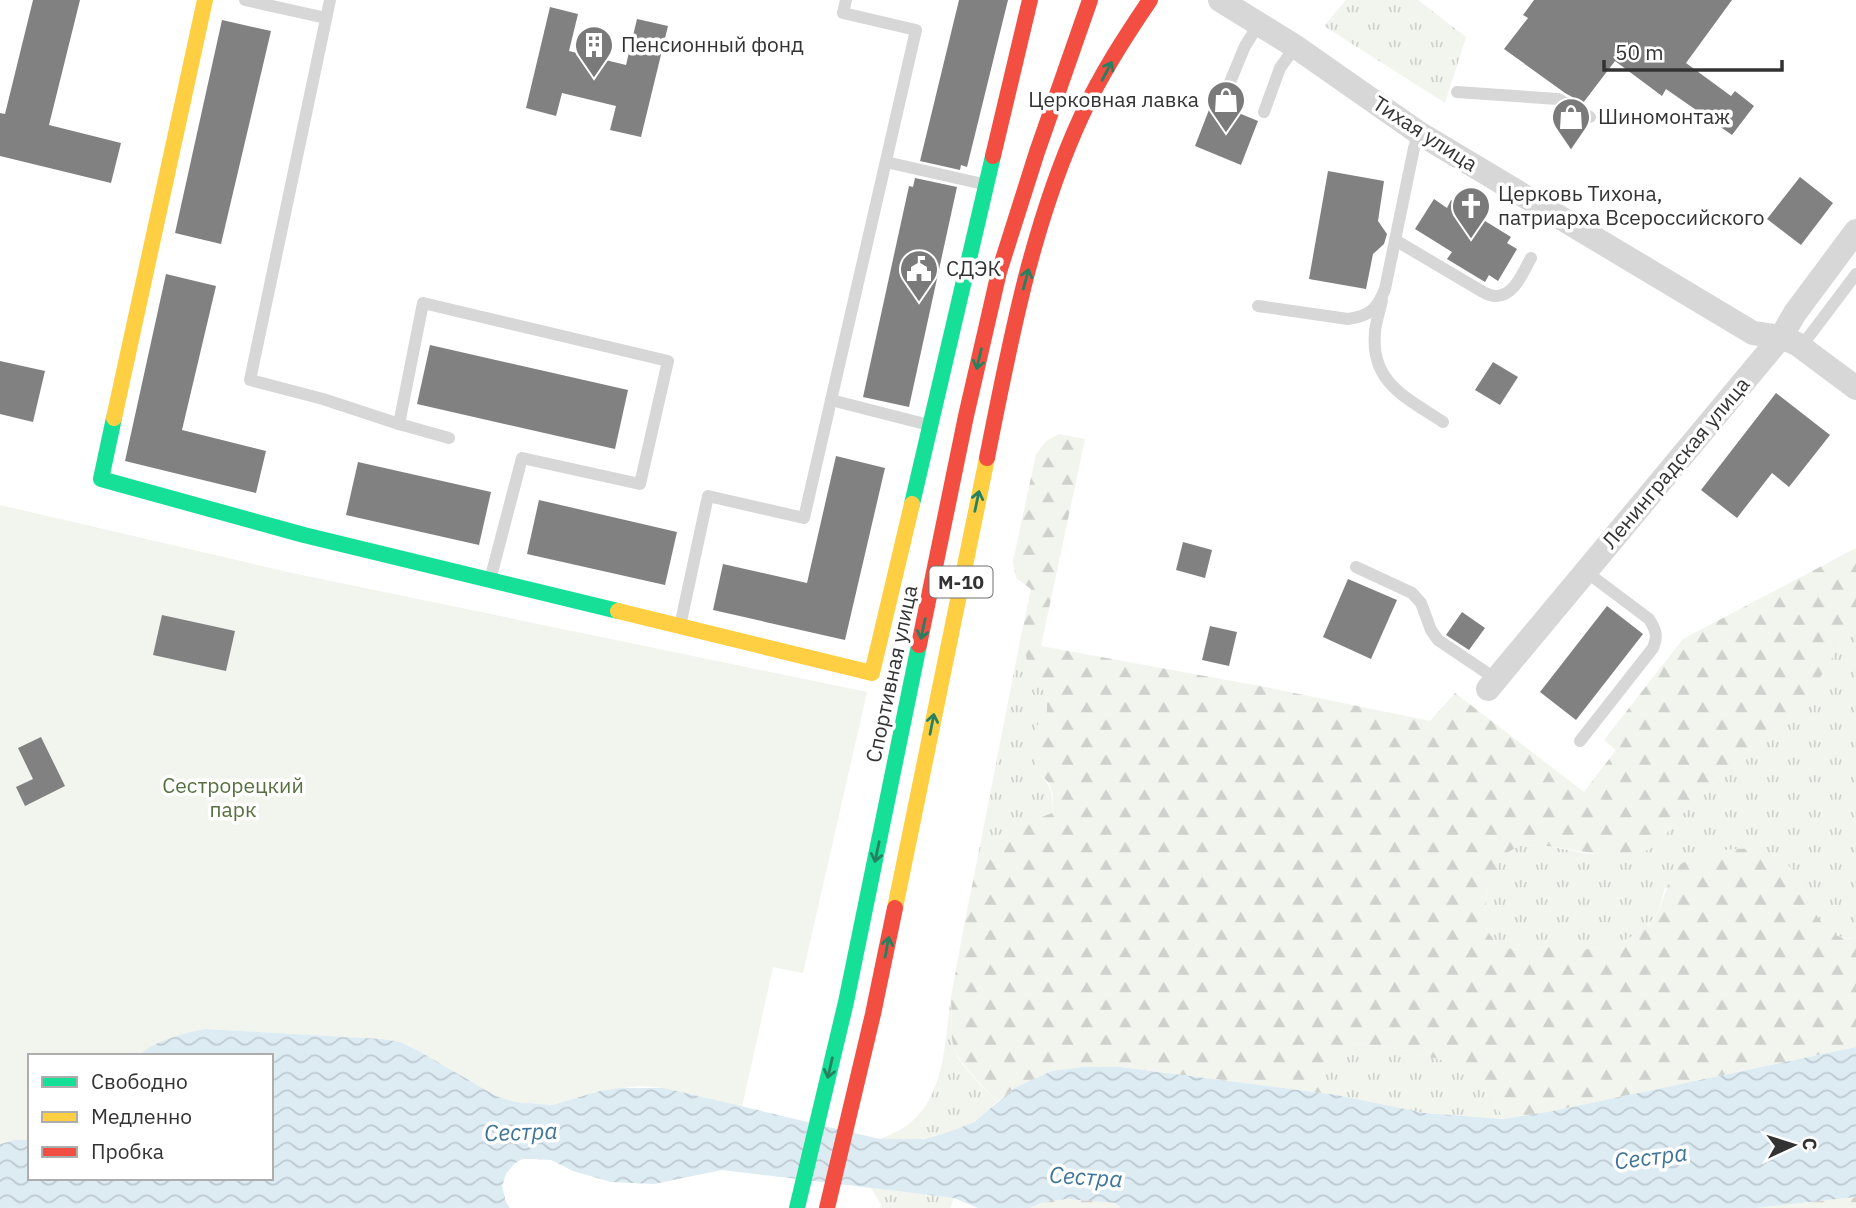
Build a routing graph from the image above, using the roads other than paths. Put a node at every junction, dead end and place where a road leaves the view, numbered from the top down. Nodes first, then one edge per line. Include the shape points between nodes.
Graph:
1 (205, 0) edge
2 (245, 0) edge
3 (330, 0) edge
4 (846, 0) edge
5 (1030, 0) edge
6 (1090, 0) edge
7 (1220, 0) edge
8 (1144, 4) edge
9 (327, 18) junction
10 (1259, 24) junction
11 (1295, 47) junction
12 (1228, 87) dead end
13 (1457, 92) dead end
14 (1264, 112) dead end
15 (1590, 117) dead end
16 (1419, 133) junction
17 (886, 162) junction
18 (987, 185) junction
19 (1856, 231) edge
20 (1395, 240) junction
21 (1531, 258) dead end
22 (1856, 274) edge
23 (1385, 289) junction
24 (1258, 306) dead end
25 (1791, 342) junction
26 (1856, 388) edge
27 (831, 400) junction
28 (1443, 422) dead end
29 (399, 424) junction
30 (929, 425) junction
31 (449, 438) dead end
32 (1356, 567) dead end
33 (1585, 571) junction
34 (490, 580) junction
35 (680, 626) junction
36 (1492, 684) joint
37 (1580, 741) dead end
38 (797, 1208) edge
39 (827, 1208) edge

1 - 34 main road via 101,479
2 - 9 lane
3 - 9 lane
4 - 17 lane via 843,13 916,30
5 - 18 main road
6 -> 38 main road, Спортивная улица / М-10 via 999,272 846,1002
7 - 10 street, Тихая улица
39 -> 8 main road, М-10 via 873,1014 1017,310 1066,154
9 - 29 lane via 250,380
10 - 11 street, Тихая улица
10 - 12 lane
11 - 14 lane via 1280,68
11 - 16 street, Тихая улица
13 - 15 lane via 1558,99
16 - 20 lane
16 - 25 street, Тихая улица via 1753,333
17 - 18 lane
17 - 27 lane
18 - 30 main road
19 - 25 street, Ленинградская улица via 1796,313
20 - 21 lane via 1495,296 1516,286
20 - 23 lane
22 - 25 lane
23 - 24 lane via 1370,313 1348,319
23 - 28 lane via 1375,329 1383,375
25 - 26 street
25 - 33 street, Ленинградская улица
27 - 30 lane
27 - 35 lane via 804,518 708,496
29 - 31 lane
29 - 34 lane via 423,303 667,361 640,484 522,458
30 - 35 main road via 872,673
32 - 36 lane via 1412,593 1438,640
33 - 36 street, Ленинградская улица
33 - 37 lane via 1649,619 1657,639
34 - 35 main road

